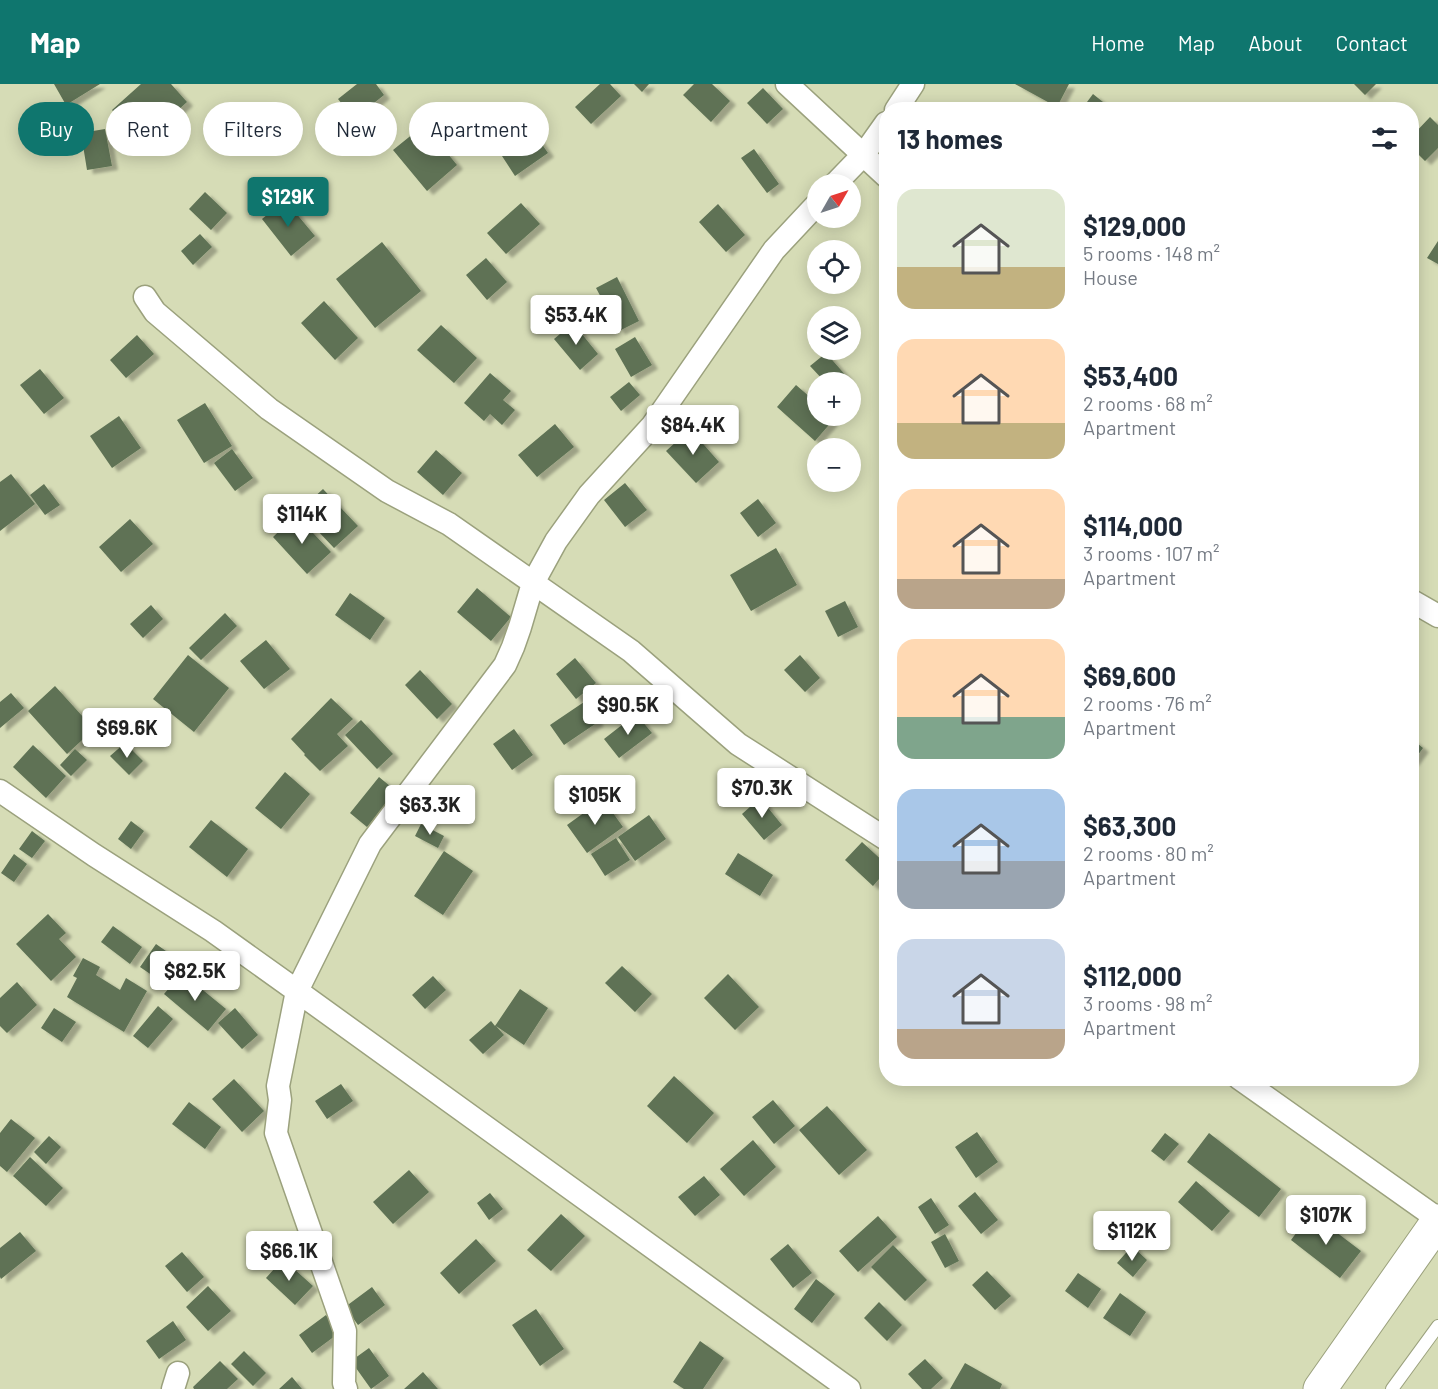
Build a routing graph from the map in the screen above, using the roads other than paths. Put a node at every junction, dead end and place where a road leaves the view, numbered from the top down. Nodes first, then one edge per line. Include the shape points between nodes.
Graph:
1 (787, 84) edge
2 (913, 84) edge
3 (901, 102) edge
4 (879, 133) edge
5 (864, 154) junction
6 (879, 169) edge
7 (845, 174) edge
8 (807, 215) edge
9 (145, 297) dead end
10 (533, 583) junction
11 (1419, 605) edge
12 (1438, 616) edge
13 (0, 791) edge
14 (879, 835) edge
15 (297, 991) junction
16 (1250, 1086) edge
17 (1438, 1220) edge
18 (1438, 1326) edge
19 (346, 1389) edge
20 (849, 1389) edge
21 (1320, 1389) edge
22 (1392, 1389) edge

1 - 5 street
2 - 3 street
4 - 5 street
5 - 6 street
5 - 7 street
8 - 10 street via 774,250 652,426 589,495 556,541
9 - 10 street via 155,312 269,409 387,491 449,524
10 - 14 street via 631,651 738,744
10 - 15 street via 505,665 370,844
11 - 12 street
13 - 15 street
15 - 19 street via 278,1086 276,1133 345,1331
15 - 20 street
16 - 17 street
17 - 21 street
18 - 22 lane

